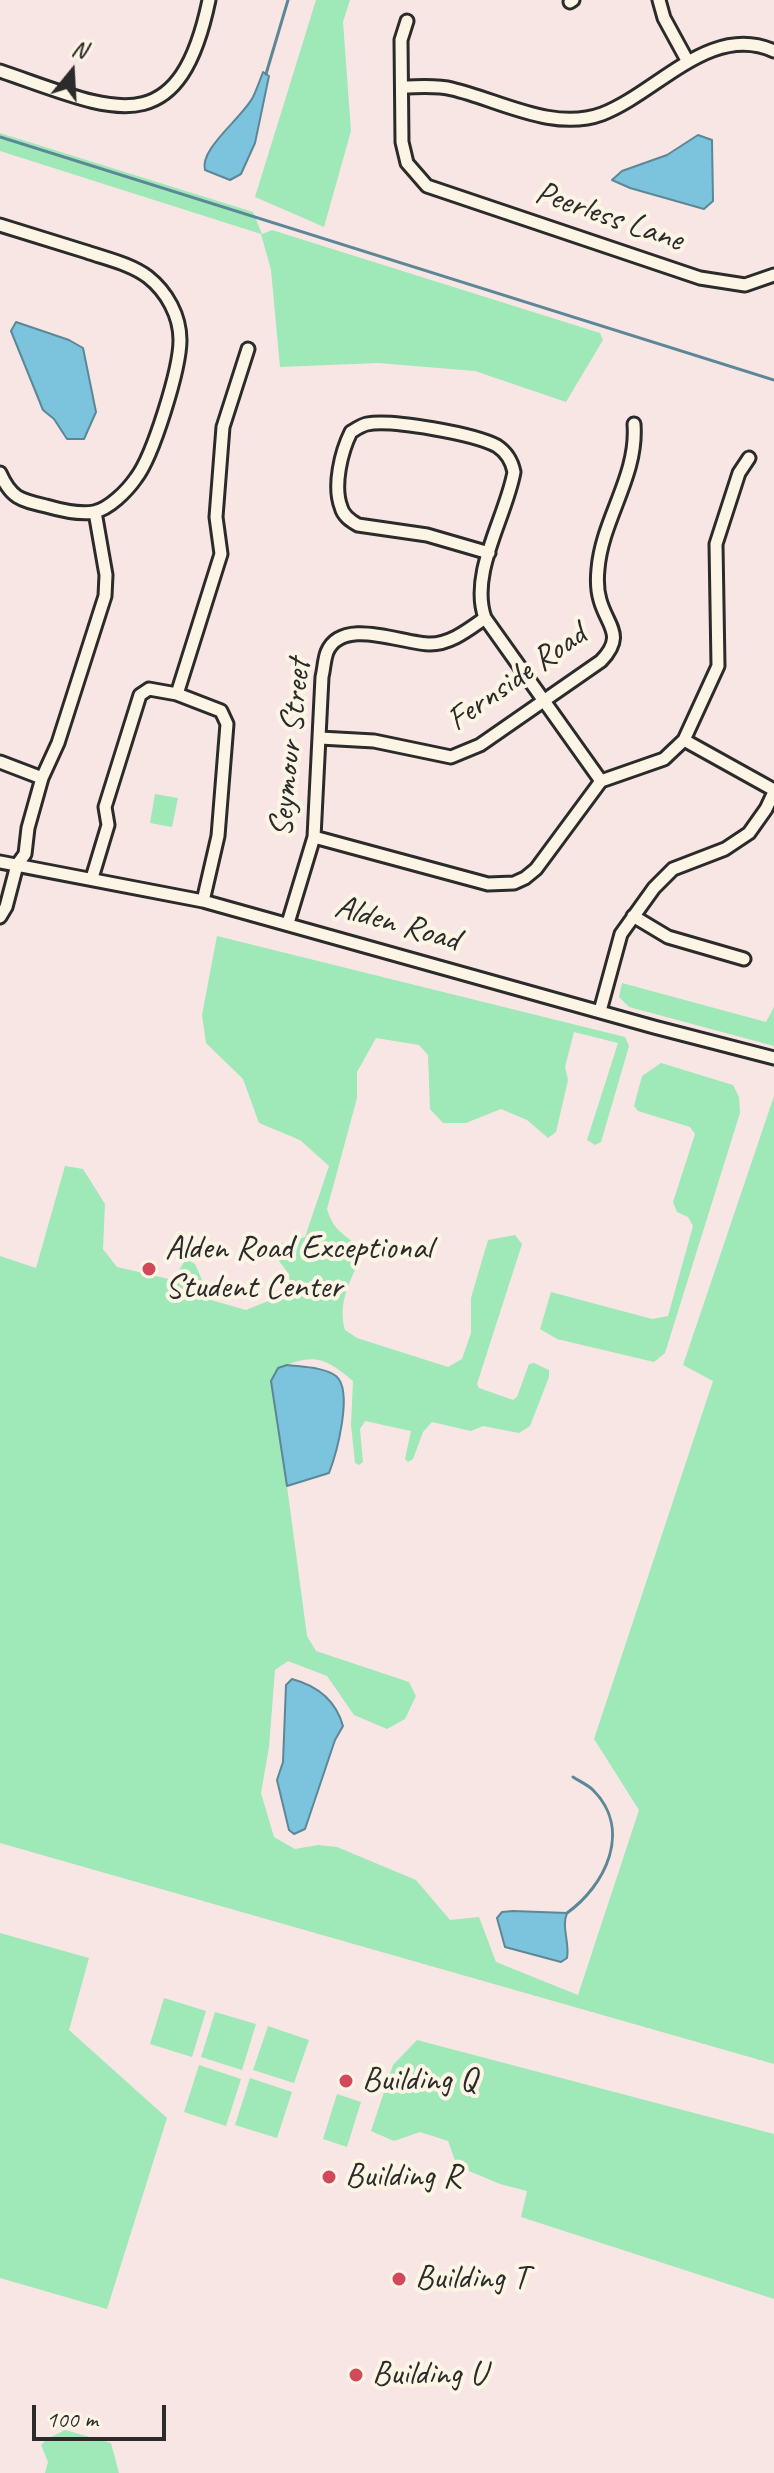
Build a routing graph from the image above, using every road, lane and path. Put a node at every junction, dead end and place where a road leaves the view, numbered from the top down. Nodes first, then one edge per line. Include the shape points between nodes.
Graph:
1 (209, 0) edge
2 (659, 0) edge
3 (407, 21) dead end
4 (774, 51) edge
5 (688, 62) junction
6 (0, 71) edge
7 (403, 87) junction
8 (0, 225) edge
9 (774, 275) edge
10 (248, 349) dead end
11 (634, 424) dead end
12 (749, 458) dead end
13 (0, 473) edge
14 (4, 492) edge
15 (95, 512) junction
16 (489, 553) junction
17 (485, 618) junction
18 (177, 694) junction
19 (545, 699) junction
20 (320, 738) junction
21 (684, 740) junction
22 (0, 762) edge
23 (42, 778) junction
24 (601, 781) junction
25 (774, 791) edge
26 (314, 837) junction
27 (0, 862) edge
28 (17, 865) junction
29 (92, 878) junction
30 (203, 901) junction
31 (633, 916) junction
32 (0, 917) edge
33 (288, 923) junction
34 (744, 959) dead end
35 (600, 1011) junction
36 (774, 1058) edge

1 - 6 street via 183,75 153,101 116,107
2 - 5 street
3 - 7 street via 401,40
4 - 5 street via 740,43
5 - 7 street via 634,99 599,115 567,119 449,88
7 - 9 street, Peerless Lane via 407,163 427,186 700,278 745,285
8 - 15 street via 136,270 159,287 178,325 179,352 152,446 136,478
10 - 18 street via 223,427 216,517 221,554
11 - 19 street, Fernside Road via 635,449 598,565 600,601 614,629 610,652
12 - 21 street via 716,544 718,666
13 - 14 street
14 - 15 street via 57,509
15 - 23 street via 105,561 105,596
16 - 16 street via 427,535 358,525 341,511 340,476 351,432 383,423 448,432 504,452 514,472
16 - 17 street via 480,595
17 - 19 street
17 - 20 street, Seymour Street via 456,637 432,644 358,634 335,642 326,654 322,677
18 - 29 street via 149,689 140,695 105,807 108,825
18 - 30 street via 221,711 227,724 218,836
19 - 20 street, Fernside Road via 480,745 451,757 374,741
19 - 24 street
20 - 26 street, Seymour Street
21 - 24 street via 664,759
21 - 25 street
22 - 23 street
23 - 28 street via 25,854
24 - 26 street via 536,869 514,883 488,884
25 - 31 street via 749,833 725,849 673,869
26 - 33 street, Seymour Street
27 - 28 street, Alden Road
28 - 29 street, Alden Road
28 - 32 street
29 - 30 street, Alden Road
30 - 33 street, Alden Road
31 - 34 street via 657,933
31 - 35 street via 621,934
33 - 35 street, Alden Road
35 - 36 street, Alden Road

